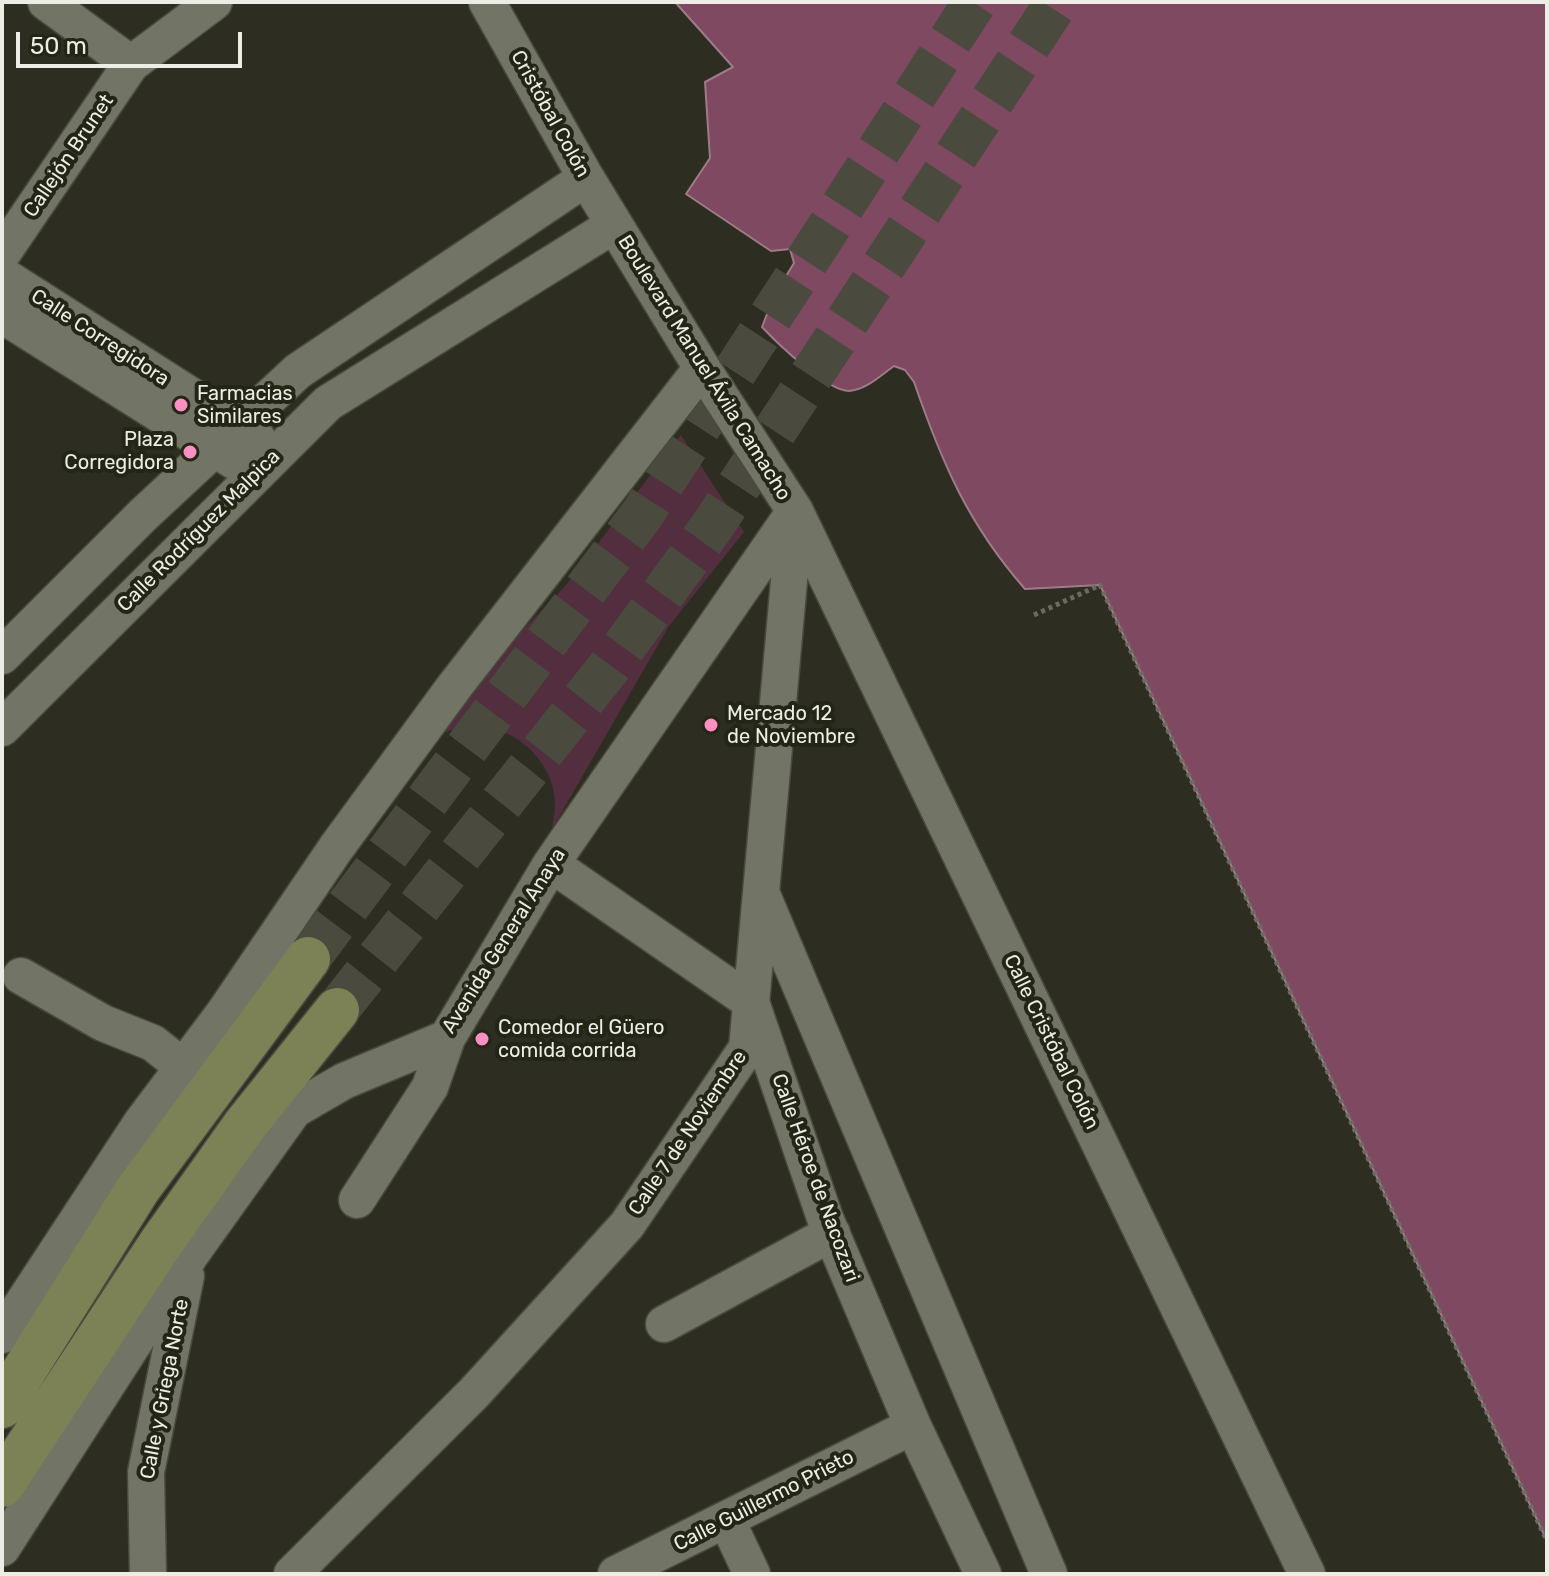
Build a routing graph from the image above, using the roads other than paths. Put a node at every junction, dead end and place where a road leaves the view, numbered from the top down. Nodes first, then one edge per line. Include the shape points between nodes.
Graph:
1 (46, 2) edge
2 (214, 2) edge
3 (487, 2) edge
4 (131, 64) junction
5 (586, 178) junction
6 (614, 225) junction
7 (2, 254) edge
8 (2, 275) edge
9 (2, 315) edge
10 (702, 368) junction
11 (227, 437) junction
12 (268, 463) junction
13 (795, 511) junction
14 (2, 656) edge
15 (2, 728) edge
16 (551, 864) junction
17 (761, 892) junction
18 (308, 959) tunnel mouth
19 (21, 976) dead end
20 (751, 1002) junction
21 (337, 1010) tunnel mouth
22 (447, 1038) junction
23 (183, 1067) junction
24 (357, 1200) dead end
25 (832, 1233) junction
26 (191, 1254) junction
27 (664, 1324) dead end
28 (2, 1335) edge
29 (2, 1406) edge
30 (913, 1426) junction
31 (2, 1485) edge
32 (727, 1521) junction
33 (2, 1548) edge
34 (148, 1574) edge
35 (292, 1574) edge
36 (616, 1574) edge
37 (752, 1574) edge
38 (983, 1574) edge
39 (1049, 1574) edge
40 (1307, 1574) edge

1 - 4 street
2 - 4 street, Callejón Brunet
3 - 5 street, Cristóbal Colón
4 - 7 street, Callejón Brunet
5 - 6 street, Cristóbal Colón
5 - 11 street via 298,371
6 - 10 street, Boulevard Manuel Ávila Camacho
6 - 12 street, Calle Rodríguez Malpica via 328,403
8 - 11 street, Calle Corregidora
9 - 11 street, Calle Corregidora
10 - 13 street, Boulevard Manuel Ávila Camacho
10 - 23 street via 454,687
11 - 12 street, Calle Corregidora
11 - 14 street
12 - 15 street, Calle Rodríguez Malpica
13 - 16 street, Avenida General Anaya
13 - 17 street, Calle 7 de Noviembre
13 - 40 street, Calle Cristóbal Colón
16 - 20 street
16 - 22 street, Avenida General Anaya
17 - 20 street, Calle 7 de Noviembre
17 - 39 street
18 - 29 main road via 138,1189
19 - 23 street via 103,1023 153,1043
20 - 25 street, Calle Héroe de Nacozari
20 - 35 street, Calle 7 de Noviembre via 747,1048 627,1225 474,1393
21 - 31 main road via 178,1220
22 - 24 street via 430,1087
22 - 26 street, Avenida General Anaya via 344,1081 294,1110
23 - 28 street
25 - 27 street
25 - 30 street, Calle Héroe de Nacozari
26 - 33 street, Avenida General Anaya
26 - 34 street, Calle y Griega Norte via 146,1472
30 - 32 street, Calle Guillermo Prieto
30 - 38 street, Calle Héroe de Nacozari
32 - 36 street, Calle Guillermo Prieto
32 - 37 street

